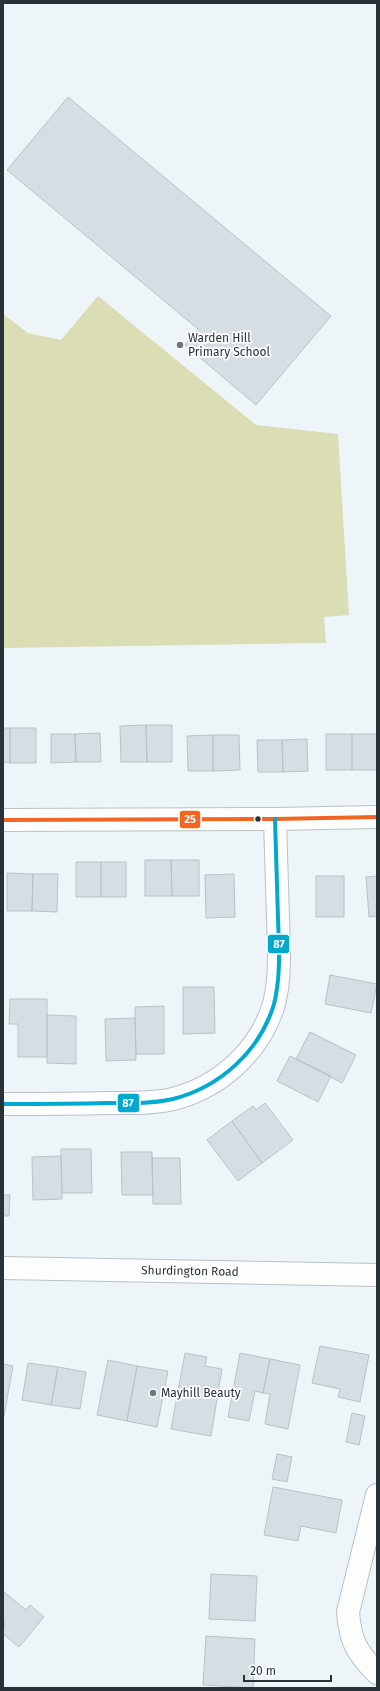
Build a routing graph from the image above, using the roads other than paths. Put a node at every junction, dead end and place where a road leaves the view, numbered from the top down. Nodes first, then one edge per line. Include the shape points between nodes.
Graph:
1 (377, 817) edge
2 (275, 819) junction
3 (3, 820) edge
4 (3, 1104) edge
5 (3, 1268) edge
6 (377, 1274) edge
7 (377, 1496) edge
8 (377, 1673) edge

1 - 2 street
2 - 3 street
2 - 4 street via 278,980 274,1004 265,1026 253,1046 237,1064 218,1080 172,1099 147,1103
5 - 6 street, Shurdington Road
7 - 8 street via 348,1612 349,1629 354,1644 362,1658

